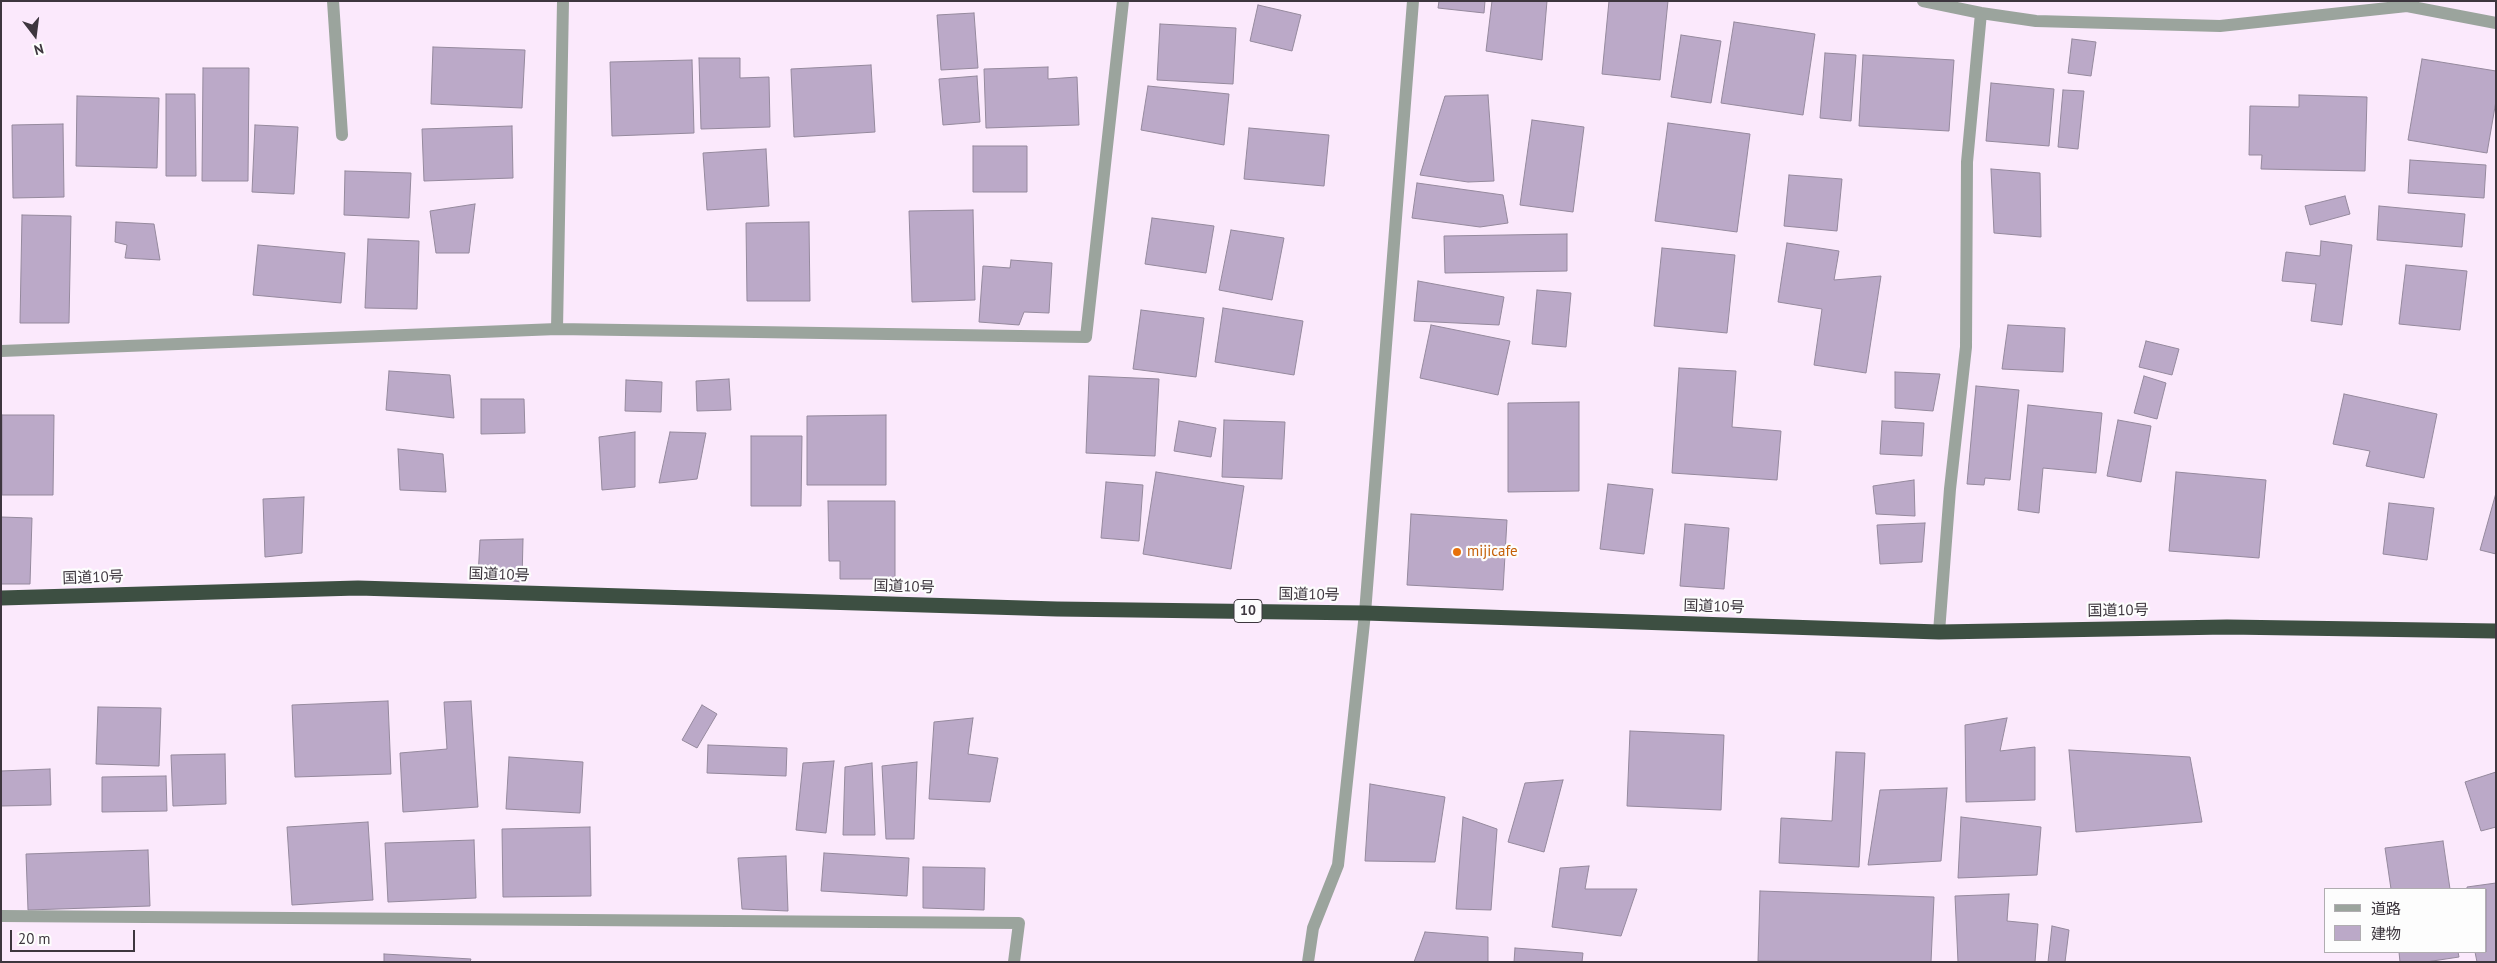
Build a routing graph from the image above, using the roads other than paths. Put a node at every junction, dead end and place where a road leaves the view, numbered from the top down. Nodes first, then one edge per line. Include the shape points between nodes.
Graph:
1 (332, 1) edge
2 (563, 1) edge
3 (1123, 1) edge
4 (1413, 1) edge
5 (1923, 1) edge
6 (1981, 13) junction
7 (2496, 23) edge
8 (342, 134) dead end
9 (557, 329) junction
10 (1, 351) edge
11 (1, 598) edge
12 (1366, 613) junction
13 (1939, 632) junction
14 (2495, 632) edge
15 (1, 916) edge
16 (1014, 962) edge
17 (1308, 962) edge

1 - 8 street
2 - 9 street
3 - 9 street via 1086,336
4 - 12 street
5 - 6 street
6 - 7 street via 2036,20 2220,26 2407,6
6 - 13 street via 1967,162 1966,347 1950,489
9 - 10 street
11 - 12 highway, 国道10号 / 10 via 358,588 1058,609
12 - 13 highway, 国道10号 / 10
12 - 17 street via 1338,865 1313,928
13 - 14 highway, 国道10号 / 10 via 2227,627
15 - 16 street via 1019,923

